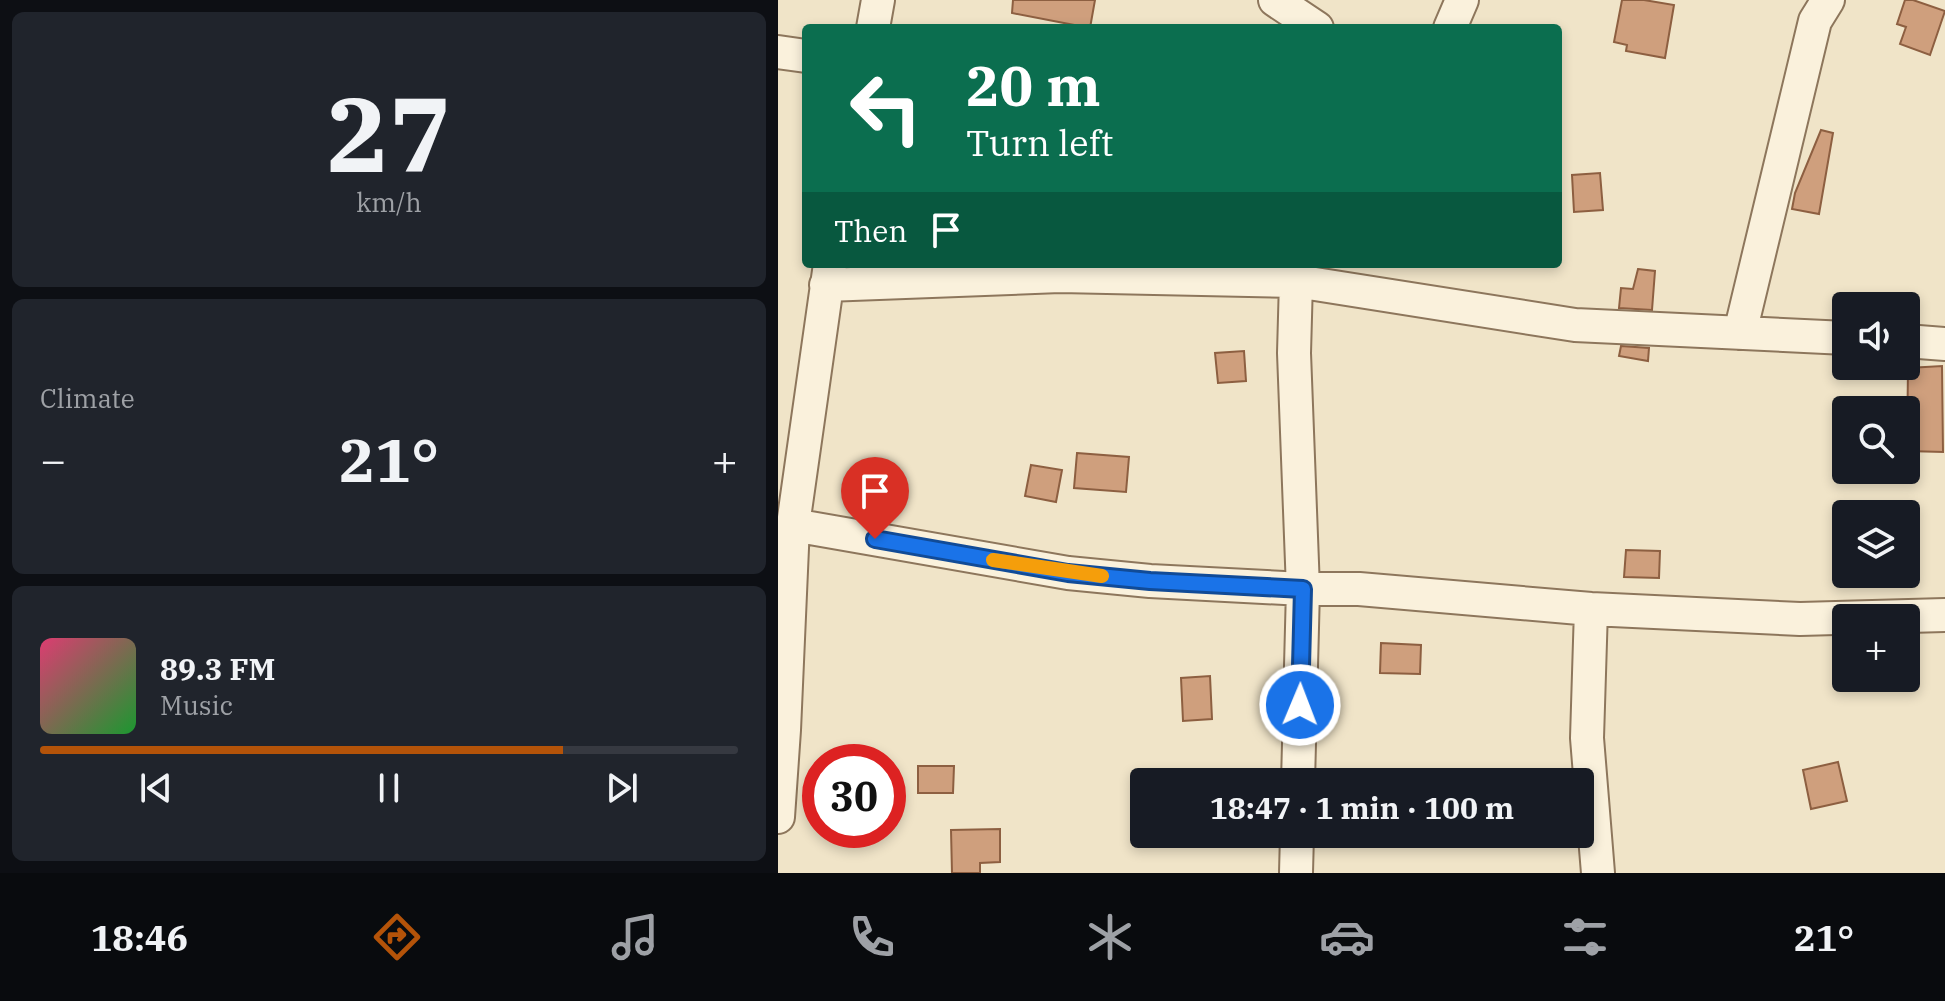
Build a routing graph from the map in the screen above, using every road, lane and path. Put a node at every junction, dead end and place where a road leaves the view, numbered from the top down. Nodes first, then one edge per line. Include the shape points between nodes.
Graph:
1 (878, 0) edge
2 (1275, 0) edge
3 (1462, 0) edge
4 (1828, 0) edge
5 (874, 24) edge
6 (1311, 24) edge
7 (1452, 24) edge
8 (778, 52) edge
9 (802, 55) edge
10 (828, 274) edge
11 (1296, 281) junction
12 (1740, 333) junction
13 (1832, 337) edge
14 (1920, 342) edge
15 (1945, 344) edge
16 (793, 525) junction
17 (1303, 589) junction
18 (1591, 609) junction
19 (1945, 615) edge
20 (781, 730) edge
21 (1298, 768) edge
22 (778, 817) edge
23 (1297, 848) edge
24 (1296, 873) edge
25 (1598, 873) edge

1 - 5 street
2 - 6 street
3 - 7 street
4 - 12 street via 1815,21
8 - 9 street
10 - 11 street
10 - 16 street
11 - 12 street via 1575,325
11 - 17 street
12 - 13 street
14 - 15 street
16 - 17 street via 1068,573
16 - 20 street
17 - 18 street
17 - 21 street
18 - 19 street via 1800,619
18 - 25 street via 1587,738
20 - 22 street
23 - 24 street

